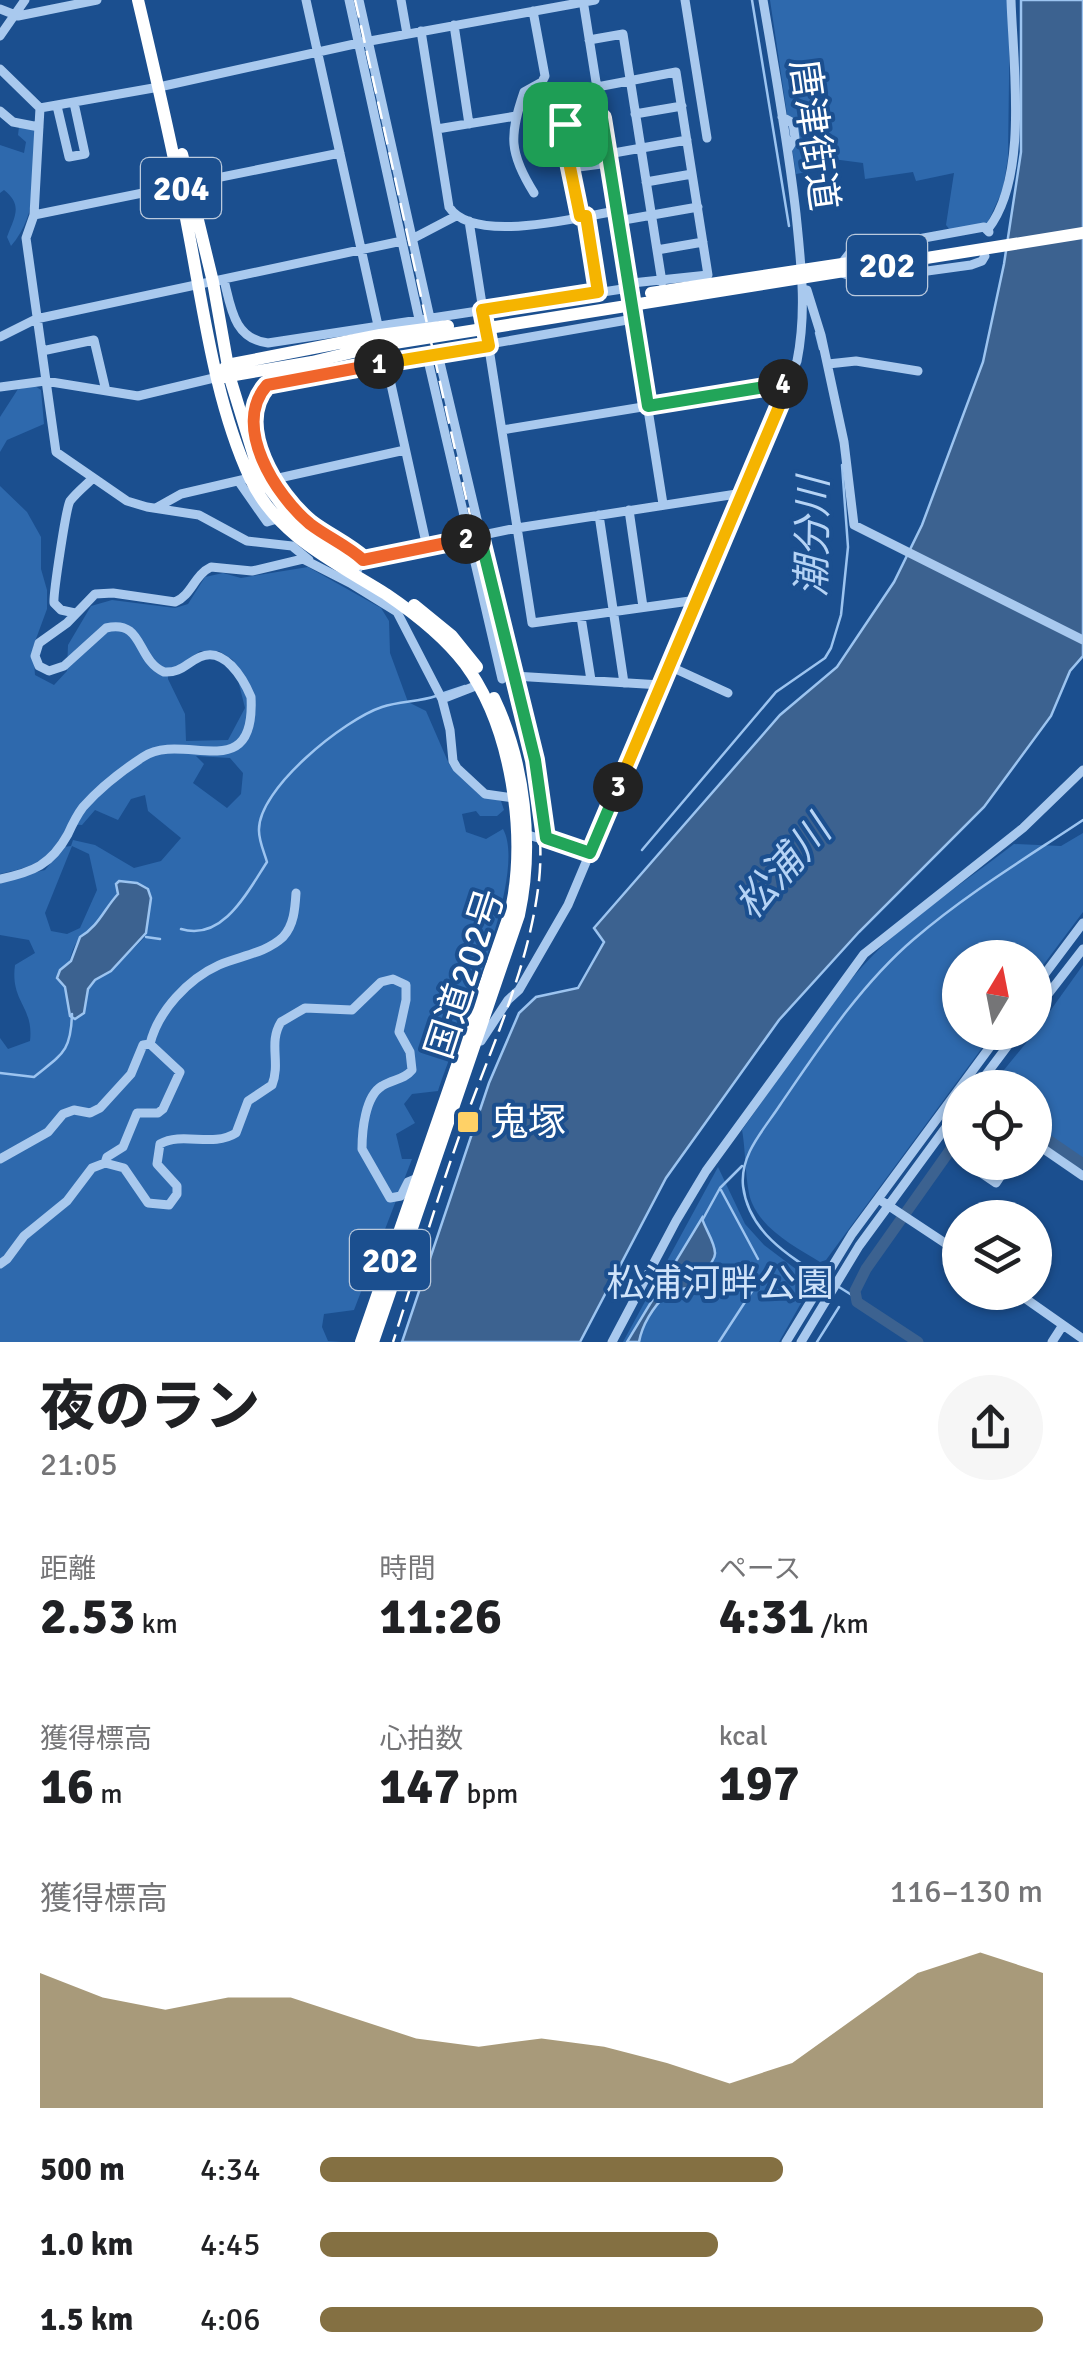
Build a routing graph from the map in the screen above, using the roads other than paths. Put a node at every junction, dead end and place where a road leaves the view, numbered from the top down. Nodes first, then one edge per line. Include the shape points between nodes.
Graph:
1 (25, 0) edge
2 (97, 0) edge
3 (138, 0) edge
4 (147, 0) edge
5 (306, 0) edge
6 (349, 0) edge
7 (359, 0) edge
8 (401, 0) edge
9 (685, 0) edge
10 (762, 0) edge
11 (1012, 0) edge
12 (587, 1) edge
13 (0, 9) edge
14 (533, 11) junction
15 (12, 15) junction
16 (454, 26) junction
17 (421, 31) junction
18 (406, 34) junction
19 (0, 36) edge
20 (590, 40) junction
21 (364, 42) junction
22 (318, 52) junction
23 (0, 69) edge
24 (630, 81) junction
25 (162, 86) junction
26 (597, 86) junction
27 (74, 102) junction
28 (57, 106) junction
29 (682, 106) junction
30 (40, 108) junction
31 (0, 111) edge
32 (635, 114) junction
33 (516, 116) junction
34 (602, 118) junction
35 (469, 124) junction
36 (39, 128) junction
37 (437, 129) junction
38 (707, 138) dead end
39 (687, 140) junction
40 (641, 148) junction
41 (337, 154) junction
42 (608, 159) junction
43 (570, 168) junction
44 (692, 174) junction
45 (646, 182) junction
46 (184, 184) junction
47 (534, 192) dead end
48 (698, 207) junction
49 (34, 215) junction
50 (456, 216) junction
51 (583, 216) junction
52 (618, 216) junction
53 (652, 216) junction
54 (468, 221) junction
55 (1083, 232) edge
56 (407, 240) junction
57 (703, 242) junction
58 (360, 250) junction
59 (657, 250) junction
60 (986, 256) dead end
61 (842, 268) junction
62 (802, 274) junction
63 (219, 281) junction
64 (662, 282) junction
65 (199, 285) junction
66 (598, 292) junction
67 (631, 302) junction
68 (425, 318) junction
69 (36, 319) junction
70 (484, 320) junction
71 (380, 335) junction
72 (0, 337) edge
73 (489, 346) junction
74 (42, 351) junction
75 (438, 354) junction
76 (427, 356) junction
77 (386, 362) junction
78 (828, 364) junction
79 (918, 370) dead end
80 (225, 373) junction
81 (46, 381) junction
82 (789, 383) junction
83 (0, 388) edge
84 (106, 390) junction
85 (648, 406) junction
86 (247, 416) junction
87 (502, 430) junction
88 (406, 450) junction
89 (92, 478) junction
90 (279, 478) dead end
91 (253, 482) junction
92 (742, 492) junction
93 (663, 504) junction
94 (156, 508) junction
95 (630, 510) junction
96 (599, 515) junction
97 (517, 528) junction
98 (480, 536) junction
99 (469, 538) junction
100 (284, 545) junction
101 (427, 547) junction
102 (309, 560) junction
103 (279, 565) junction
104 (356, 572) junction
105 (697, 600) junction
106 (644, 607) junction
107 (401, 610) junction
108 (614, 612) junction
109 (75, 613) junction
110 (580, 617) junction
111 (1083, 640) edge
112 (669, 666) junction
113 (517, 677) junction
114 (502, 679) dead end
115 (591, 680) junction
116 (624, 682) junction
117 (478, 685) junction
118 (661, 685) junction
119 (728, 693) dead end
120 (442, 699) junction
121 (1083, 770) edge
122 (513, 798) junction
123 (523, 833) junction
124 (546, 838) junction
125 (590, 853) junction
126 (0, 879) edge
127 (296, 894) dead end
128 (1083, 924) edge
129 (1083, 949) edge
130 (1052, 965) edge
131 (1052, 989) edge
132 (508, 1000) junction
133 (488, 1010) junction
134 (470, 1028) junction
135 (150, 1044) junction
136 (472, 1056) junction
137 (942, 1112) edge
138 (942, 1135) edge
139 (1052, 1154) edge
140 (0, 1159) edge
141 (105, 1163) junction
142 (1083, 1176) edge
143 (418, 1178) junction
144 (877, 1198) junction
145 (893, 1208) junction
146 (942, 1241) edge
147 (0, 1264) edge
148 (1042, 1310) edge
149 (1063, 1325) junction
150 (1083, 1339) edge
151 (362, 1342) edge
152 (372, 1342) edge
153 (612, 1342) edge
154 (786, 1342) edge
155 (801, 1342) edge
156 (1052, 1342) edge

1 - 15 street
2 - 15 street
3 - 25 highway, 204
4 - 25 highway, 204
5 - 22 street
6 - 21 street
7 - 21 street
8 - 18 street
9 - 38 street
10 - 62 street, 唐津街道
11 - 61 street via 1013,154 989,231 858,250
12 - 14 street
12 - 20 street
13 - 15 street
14 - 16 street
14 - 33 street via 545,76 524,92
15 - 19 street
16 - 17 street
16 - 35 street
17 - 18 street
17 - 37 street
18 - 21 street
20 - 24 street via 622,34
20 - 26 street
21 - 22 street
21 - 56 street
22 - 25 street
22 - 41 street
23 - 30 street
24 - 26 street
24 - 29 street via 676,72
24 - 32 street
25 - 27 street
25 - 46 highway, 204
26 - 34 street
27 - 28 street
27 - 28 street via 86,154 68,157
28 - 30 street
29 - 32 street
29 - 39 street
30 - 36 street
31 - 36 street
32 - 40 street
33 - 35 street
33 - 47 street via 516,160
34 - 42 street
34 - 43 street via 562,128
35 - 37 street
36 - 49 street
37 - 50 street
39 - 40 street
39 - 44 street
40 - 42 street
40 - 45 street
41 - 46 street
41 - 58 street
42 - 43 street
42 - 52 street
43 - 51 street
44 - 45 street
44 - 48 street
45 - 53 street
46 - 49 street
46 - 63 highway, 204
46 - 65 highway, 204
48 - 53 street
48 - 57 street
49 - 69 street via 26,238
50 - 54 street
50 - 56 street
51 - 52 street
51 - 54 street via 500,228
51 - 66 street
52 - 53 street
52 - 67 street
53 - 59 street
54 - 70 street
55 - 61 highway, 202
56 - 58 street
56 - 68 street
57 - 59 street
57 - 64 street via 708,275
58 - 63 street
58 - 71 street
59 - 64 street
60 - 61 street via 971,265 862,280
61 - 62 highway, 202
62 - 67 highway, 202
62 - 78 street
62 - 82 street via 802,337
63 - 65 street
63 - 71 street via 238,326 262,343
63 - 80 highway, 204
64 - 67 street via 632,284
65 - 69 street
65 - 80 highway, 204
66 - 67 street
66 - 70 street
67 - 70 highway, 202
67 - 73 street
67 - 85 street
68 - 70 street
68 - 71 street
69 - 72 street
69 - 74 street
70 - 71 highway, 202
70 - 73 street
71 - 77 street
71 - 80 highway, 202
73 - 75 street
73 - 87 street
74 - 81 street
74 - 84 street via 94,340
75 - 76 street
75 - 98 street
76 - 77 street
76 - 99 street
77 - 86 street via 273,382
77 - 88 street
78 - 79 street via 856,360
78 - 111 street via 848,466 851,521 858,529
80 - 84 street via 138,396
80 - 86 highway, 国道202号 / 202
80 - 91 highway, 国道202号 / 202
81 - 83 street
81 - 84 street
81 - 89 street via 56,452
82 - 85 street
82 - 92 street
85 - 87 street
85 - 93 street
86 - 91 highway, 国道202号 / 202
87 - 97 street
88 - 90 street
88 - 101 street
89 - 94 street via 127,501
89 - 109 street via 68,504 54,589 60,610
91 - 94 street via 181,494
91 - 104 highway, 国道202号 / 202 via 298,526 344,553
91 - 104 highway, 国道202号 / 202 via 296,538
92 - 93 street
92 - 105 street
93 - 95 street
94 - 100 street via 199,515 247,541
95 - 96 street
95 - 106 street
96 - 97 street
96 - 108 street
97 - 98 street
97 - 110 street via 532,623
98 - 99 street
98 - 113 street
99 - 101 street
99 - 114 street
100 - 102 street
100 - 103 street
101 - 104 street
102 - 103 street
102 - 104 street
103 - 109 street via 252,571 211,567 176,602 103,592
104 - 107 highway, 国道202号 / 202
104 - 123 highway, 国道202号 / 202 via 430,616 485,680 508,733
105 - 106 street
105 - 112 street
106 - 108 street
107 - 117 highway, 国道202号 / 202 via 449,646
107 - 120 street
108 - 110 street
108 - 116 street
109 - 126 street via 39,643 36,656 44,669 64,666 106,628 129,628 149,662 164,672 184,670 205,655 224,659 251,697 245,732 225,751 154,750 86,804 54,857
110 - 115 street
112 - 118 street
112 - 119 street
113 - 115 street
113 - 124 street
115 - 116 street
116 - 118 street
117 - 120 street
117 - 122 highway, 国道202号 / 202
118 - 125 street
120 - 122 street via 457,768 486,794
121 - 153 street via 1023,828 864,954 706,1171
122 - 123 highway, 国道202号 / 202
123 - 124 street
123 - 133 highway, 国道202号 / 202 via 520,915
123 - 134 highway, 国道202号 / 202 via 511,910
124 - 125 street
125 - 132 street via 556,929
127 - 135 street via 293,919 281,939 208,971 165,1006
128 - 130 street
129 - 131 street
132 - 133 street
132 - 136 street
133 - 134 street
133 - 136 highway, 国道202号 / 202
134 - 143 highway, 国道202号 / 202
135 - 140 street via 100,1108 64,1114 48,1132
135 - 141 street via 176,1066 179,1077 158,1113 133,1117 123,1147
136 - 152 highway, 国道202号 / 202
137 - 144 street
138 - 145 street
139 - 142 street
141 - 143 street via 124,1168 148,1203 169,1205 177,1186 157,1164 160,1144 231,1137 248,1100 272,1085 278,1066 273,1042 281,1022 305,1008 352,1010 393,979 406,985 398,1026 414,1063 408,1076 374,1094 362,1149 390,1198
141 - 147 street via 92,1168 67,1202
143 - 151 highway, 国道202号 / 202
144 - 145 street
144 - 154 street
145 - 146 street
145 - 155 street via 841,1274
148 - 149 street
149 - 150 street
149 - 156 street

